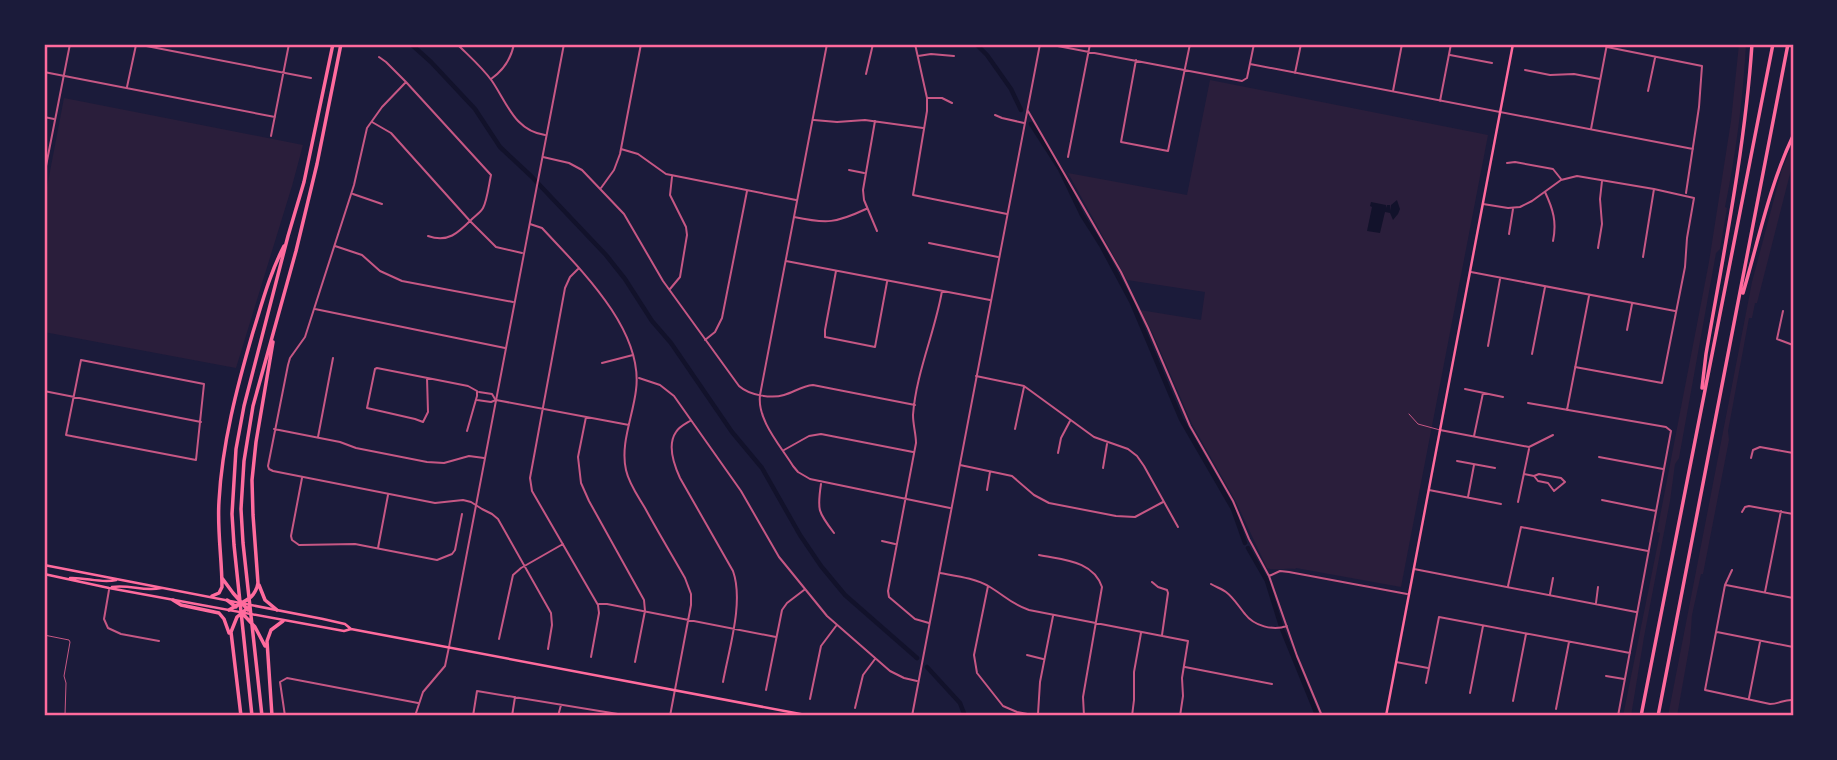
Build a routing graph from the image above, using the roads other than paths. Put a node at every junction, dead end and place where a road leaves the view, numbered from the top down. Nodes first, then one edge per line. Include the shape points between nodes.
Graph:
1 (70, 44) edge
2 (136, 44) edge
3 (289, 44) edge
4 (333, 44) edge
5 (341, 44) edge
6 (457, 44) edge
7 (514, 44) edge
8 (564, 44) edge
9 (641, 44) edge
10 (827, 44) edge
11 (873, 44) edge
12 (915, 44) edge
13 (1040, 44) edge
14 (1047, 44) edge
15 (1090, 44) edge
16 (1190, 44) edge
17 (1254, 44) edge
18 (1301, 44) edge
19 (1394, 44) edge
20 (1451, 44) edge
21 (1513, 44) edge
22 (1752, 44) edge
23 (1773, 44) edge
24 (1788, 44) edge
25 (1402, 45) edge
26 (1607, 45) edge
27 (1088, 51) junction
28 (1449, 55) junction
29 (917, 56) junction
30 (954, 56) dead end
31 (379, 57) dead end
32 (1655, 57) junction
33 (1136, 60) junction
34 (1492, 63) dead end
35 (1250, 64) junction
36 (1185, 70) junction
37 (1525, 70) dead end
38 (44, 72) edge
39 (284, 73) junction
40 (1295, 73) junction
41 (866, 74) dead end
42 (64, 76) junction
43 (311, 78) dead end
44 (491, 79) junction
45 (1600, 79) junction
46 (406, 82) junction
47 (127, 89) junction
48 (1648, 91) dead end
49 (1393, 92) junction
50 (927, 99) junction
51 (1440, 101) junction
52 (952, 103) dead end
53 (1027, 110) junction
54 (1499, 113) junction
55 (995, 115) dead end
56 (44, 117) edge
57 (275, 117) junction
58 (55, 120) junction
59 (813, 120) junction
60 (371, 121) junction
61 (875, 121) junction
62 (1025, 123) junction
63 (924, 128) junction
64 (1591, 130) junction
65 (546, 135) junction
66 (271, 136) dead end
67 (1793, 136) edge
68 (621, 149) junction
69 (1693, 149) junction
70 (542, 156) junction
71 (1068, 157) dead end
72 (45, 161) edge
73 (1507, 163) dead end
74 (849, 170) dead end
75 (865, 173) junction
76 (44, 176) edge
77 (673, 176) junction
78 (1561, 180) junction
79 (1602, 180) junction
80 (600, 189) junction
81 (1654, 189) junction
82 (747, 190) junction
83 (1544, 191) junction
84 (351, 194) junction
85 (1686, 195) junction
86 (797, 200) junction
87 (1482, 203) junction
88 (382, 204) dead end
89 (1513, 208) junction
90 (867, 209) junction
91 (1007, 214) junction
92 (794, 217) junction
93 (470, 221) junction
94 (529, 224) junction
95 (877, 231) dead end
96 (1509, 234) dead end
97 (288, 236) junction
98 (428, 236) dead end
99 (1553, 241) dead end
100 (929, 243) dead end
101 (335, 246) junction
102 (1598, 248) dead end
103 (524, 253) junction
104 (999, 257) junction
105 (1643, 257) dead end
106 (786, 261) junction
107 (579, 268) junction
108 (836, 270) junction
109 (380, 271) junction
110 (1469, 272) junction
111 (377, 274) dead end
112 (1501, 278) junction
113 (887, 280) junction
114 (1545, 287) junction
115 (669, 290) junction
116 (942, 291) junction
117 (1589, 295) junction
118 (991, 300) junction
119 (281, 302) junction
120 (514, 302) junction
121 (1633, 303) junction
122 (314, 309) junction
123 (1676, 311) junction
124 (1783, 311) dead end
125 (1737, 315) junction
126 (1627, 330) dead end
127 (705, 340) junction
128 (1793, 345) edge
129 (1488, 346) dead end
130 (506, 348) junction
131 (1532, 354) dead end
132 (634, 355) junction
133 (333, 358) dead end
134 (602, 363) dead end
135 (1575, 367) junction
136 (976, 376) junction
137 (427, 378) junction
138 (637, 378) junction
139 (1024, 386) junction
140 (1465, 389) dead end
141 (44, 391) edge
142 (477, 391) junction
143 (1483, 393) junction
144 (760, 395) junction
145 (73, 397) junction
146 (1503, 397) dead end
147 (477, 400) junction
148 (496, 400) junction
149 (1528, 403) dead end
150 (915, 405) junction
151 (542, 408) junction
152 (1567, 410) junction
153 (1700, 411) junction
154 (1409, 414) dead end
155 (586, 417) junction
156 (691, 420) junction
157 (1071, 420) junction
158 (201, 422) junction
159 (629, 425) junction
160 (274, 429) junction
161 (1016, 429) dead end
162 (1440, 430) junction
163 (467, 431) dead end
164 (1553, 435) dead end
165 (1474, 437) junction
166 (317, 438) junction
167 (1108, 443) junction
168 (1529, 447) junction
169 (783, 451) junction
170 (914, 452) junction
171 (1058, 453) dead end
172 (1793, 453) edge
173 (1600, 457) dead end
174 (485, 458) junction
175 (1751, 458) dead end
176 (1457, 461) dead end
177 (1474, 464) junction
178 (959, 465) junction
179 (1103, 468) dead end
180 (1495, 468) dead end
181 (1664, 469) junction
182 (991, 471) junction
183 (1524, 474) junction
184 (1534, 476) junction
185 (303, 477) junction
186 (822, 482) junction
187 (987, 490) dead end
188 (1428, 490) junction
189 (388, 494) junction
190 (1468, 497) junction
191 (905, 499) junction
192 (1601, 500) dead end
193 (1164, 502) junction
194 (1518, 502) dead end
195 (1501, 504) dead end
196 (476, 505) junction
197 (951, 508) junction
198 (1657, 511) junction
199 (1742, 512) dead end
200 (1781, 512) junction
201 (462, 514) dead end
202 (1793, 514) edge
203 (1178, 527) dead end
204 (834, 533) dead end
205 (882, 541) dead end
206 (563, 544) junction
207 (897, 544) junction
208 (377, 549) junction
209 (1649, 551) junction
210 (1039, 555) dead end
211 (44, 565) edge
212 (525, 566) junction
213 (1413, 569) junction
214 (1732, 570) dead end
215 (939, 573) junction
216 (44, 574) edge
217 (1269, 576) junction
218 (64, 578) junction
219 (222, 578) junction
220 (1553, 578) dead end
221 (120, 579) junction
222 (1152, 582) dead end
223 (258, 583) junction
224 (1211, 584) dead end
225 (988, 585) junction
226 (1725, 585) junction
227 (164, 587) junction
228 (1508, 587) junction
229 (1598, 587) dead end
230 (109, 588) junction
231 (804, 589) junction
232 (1765, 592) junction
233 (1408, 594) junction
234 (1550, 595) junction
235 (212, 596) junction
236 (1793, 598) edge
237 (173, 600) junction
238 (227, 600) junction
239 (241, 603) junction
240 (251, 604) junction
241 (1595, 604) junction
242 (598, 605) junction
243 (235, 606) junction
244 (246, 608) junction
245 (229, 610) junction
246 (277, 610) junction
247 (645, 611) junction
248 (241, 612) junction
249 (1638, 612) junction
250 (251, 614) junction
251 (1053, 615) junction
252 (689, 619) junction
253 (283, 621) junction
254 (929, 623) junction
255 (1097, 624) junction
256 (837, 625) junction
257 (1483, 625) junction
258 (1287, 626) junction
259 (733, 628) junction
260 (351, 629) junction
261 (1141, 632) junction
262 (1716, 632) junction
263 (1526, 633) junction
264 (44, 635) edge
265 (1161, 636) junction
266 (776, 637) junction
267 (499, 639) dead end
268 (231, 640) junction
269 (1760, 640) junction
270 (159, 641) dead end
271 (1569, 641) junction
272 (1793, 646) edge
273 (449, 647) junction
274 (266, 649) junction
275 (548, 649) dead end
276 (1630, 653) junction
277 (1027, 656) dead end
278 (591, 657) dead end
279 (875, 659) junction
280 (1044, 659) junction
281 (635, 662) dead end
282 (1396, 662) junction
283 (1184, 667) junction
284 (1429, 668) junction
285 (1606, 676) dead end
286 (1625, 680) junction
287 (918, 681) junction
288 (723, 682) dead end
289 (1426, 683) dead end
290 (1272, 684) dead end
291 (675, 690) junction
292 (766, 690) dead end
293 (1470, 693) dead end
294 (515, 697) junction
295 (810, 699) dead end
296 (1749, 699) junction
297 (1793, 700) edge
298 (1513, 701) dead end
299 (418, 703) junction
300 (561, 705) junction
301 (855, 708) dead end
302 (1556, 709) dead end
303 (44, 715) edge
304 (65, 715) edge
305 (79, 716) edge
306 (241, 716) edge
307 (252, 716) edge
308 (262, 716) edge
309 (272, 716) edge
310 (285, 716) edge
311 (415, 716) edge
312 (473, 716) edge
313 (512, 716) edge
314 (558, 716) edge
315 (630, 716) edge
316 (670, 716) edge
317 (811, 716) edge
318 (912, 716) edge
319 (1038, 716) edge
320 (1084, 716) edge
321 (1132, 716) edge
322 (1180, 716) edge
323 (1322, 716) edge
324 (1386, 716) edge
325 (1618, 716) edge
326 (1641, 716) edge
327 (1658, 716) edge

1 - 42 street
2 - 39 street
2 - 47 street
3 - 39 street
4 - 97 highway
5 - 119 highway via 317,164
6 - 44 street
7 - 44 street via 506,64
8 - 65 street
9 - 68 street
10 - 59 street
11 - 41 street
12 - 29 street
13 - 53 street
14 - 27 street
15 - 27 street
16 - 36 street
17 - 35 street
18 - 40 street
19 - 25 street
20 - 28 street
21 - 54 main road
22 - 153 highway via 1741,149
23 - 153 highway
24 - 125 highway
25 - 49 street
26 - 32 street
26 - 45 street
27 - 33 street
27 - 71 street
28 - 34 street
28 - 51 street
29 - 30 street
29 - 50 street
31 - 46 street
32 - 48 street
32 - 69 street via 1702,65
33 - 36 street
33 - 36 street via 1121,142 1145,148 1168,151
35 - 36 street via 1242,81
35 - 40 street
37 - 45 street
38 - 42 street
39 - 43 street
39 - 57 street
40 - 49 street
42 - 47 street
42 - 58 street
44 - 65 street via 518,122 529,131
45 - 64 street
46 - 60 street
46 - 93 street via 491,175 484,208
47 - 57 street
49 - 51 street
50 - 52 street via 943,98
50 - 63 street
51 - 54 street
53 - 62 street
53 - 217 street via 1121,272 1190,426 1233,500
54 - 64 street
54 - 87 main road
55 - 62 street
56 - 58 street
57 - 66 street
58 - 72 street
59 - 61 street
59 - 86 street
60 - 84 street
60 - 93 street via 391,133
61 - 63 street
61 - 75 street
62 - 91 street
63 - 91 street via 913,195
64 - 69 street
65 - 70 street
67 - 125 highway
68 - 77 street
68 - 80 street via 614,170
69 - 85 street
70 - 80 street via 576,166
70 - 94 street
72 - 76 street
73 - 78 street via 1553,169
74 - 75 street
75 - 90 street
77 - 82 street
77 - 115 street via 670,195 687,235 680,277
78 - 79 street via 1577,176
78 - 83 street
79 - 81 street
79 - 102 street
80 - 115 street via 626,218
81 - 85 street
81 - 105 street
82 - 86 street
82 - 127 street via 722,318
83 - 89 street
83 - 99 street via 1555,217
84 - 88 street
84 - 101 street
85 - 123 street via 1694,198
86 - 92 street
87 - 89 street
87 - 110 main road
89 - 96 street
90 - 92 street via 828,222
90 - 95 street
91 - 104 street
92 - 106 street
93 - 98 street via 448,239
93 - 103 street via 496,247
94 - 103 street
94 - 107 street via 542,228
97 - 219 highway via 252,338 226,440 219,508
97 - 307 highway via 236,449 232,514
100 - 104 street
101 - 109 street via 362,255
101 - 122 street
103 - 120 street
104 - 118 street
106 - 108 street
106 - 144 street
107 - 132 street via 624,330
107 - 151 street via 565,289
108 - 113 street
108 - 113 street via 825,337 875,346
109 - 111 street
109 - 120 street via 402,281
110 - 112 street
110 - 162 main road
112 - 114 street
112 - 129 street
113 - 116 street
114 - 117 street
114 - 131 street
115 - 127 street
116 - 118 street
116 - 150 street
117 - 121 street
117 - 135 street
118 - 136 street
119 - 223 highway via 253,469
119 - 308 highway via 253,406 241,509
120 - 130 street
121 - 123 street
121 - 126 street
122 - 130 street
122 - 160 street via 304,338 290,358
123 - 135 street via 1662,383
124 - 128 street via 1777,340
125 - 327 highway
127 - 144 street via 744,391
130 - 148 street
132 - 134 street
132 - 138 street
133 - 166 street
135 - 152 street
136 - 139 street
136 - 178 street
137 - 137 street via 428,412 423,422 368,408 375,369
137 - 142 street
138 - 156 street via 667,390
138 - 159 street
139 - 157 street
139 - 161 street
140 - 143 street
141 - 145 street
142 - 147 street
142 - 148 street via 492,394
143 - 146 street
143 - 165 street
144 - 150 street via 780,396 813,385
144 - 169 street via 761,413
145 - 158 street
145 - 158 street via 81,360 204,384
145 - 158 street via 66,435 196,460
147 - 148 street
147 - 163 street
148 - 151 street
148 - 174 street
149 - 152 street
150 - 170 street
151 - 155 street
151 - 206 street via 530,484
152 - 181 street via 1666,427 1671,434
153 - 326 highway
154 - 162 lane via 1418,425
155 - 159 street
155 - 247 street via 578,457 581,483 643,595
156 - 231 street
156 - 259 street via 675,432 673,463 736,579
157 - 167 street
157 - 171 street
159 - 252 street via 624,459 627,475 689,586
160 - 166 street
160 - 185 street via 269,469
162 - 165 street
162 - 188 main road
164 - 168 street
165 - 168 street
166 - 174 street via 427,462
167 - 179 street
167 - 193 street via 1137,456
168 - 183 street
169 - 170 street via 821,434
169 - 186 street via 799,472
170 - 191 street
172 - 175 street via 1758,447
173 - 181 street
174 - 196 street
176 - 177 street
177 - 180 street
177 - 190 street
178 - 182 street
178 - 197 street
181 - 198 street
182 - 187 street
182 - 193 street via 1012,476 1041,500 1121,517 1135,517
183 - 184 street
183 - 194 street
184 - 184 street via 1561,478 1565,482 1554,491
185 - 189 street
185 - 208 street via 292,540 299,545 355,544
186 - 191 street
186 - 204 street via 818,507
188 - 190 street
188 - 213 main road
189 - 196 street
189 - 208 street
190 - 195 street
191 - 197 street
191 - 207 street
192 - 198 street
193 - 203 street
196 - 212 street via 498,519
196 - 273 street
197 - 215 street
198 - 209 street
199 - 200 street via 1749,506
200 - 202 street
200 - 232 street
201 - 208 street via 455,550 442,559
205 - 207 street
206 - 212 street
206 - 242 street
207 - 254 street via 889,597 915,619
209 - 228 street via 1521,527
209 - 249 street
210 - 255 street via 1083,564 1095,574 1102,592
211 - 221 main road
212 - 267 street via 511,579
212 - 275 street via 551,613
213 - 228 street
213 - 233 main road
214 - 226 street
215 - 225 street
215 - 254 street
216 - 218 main road
217 - 233 street via 1289,572
217 - 258 street
218 - 221 main road
218 - 230 main road
219 - 235 highway via 221,591
219 - 239 highway
220 - 234 street
221 - 227 main road
222 - 265 street via 1168,593
223 - 239 highway via 255,595
223 - 246 highway via 265,600
224 - 258 street via 1226,592 1246,617 1276,629
225 - 251 street via 1018,607
225 - 319 street via 974,655 977,673 1003,706
226 - 232 street
226 - 262 street
227 - 230 main road
227 - 235 main road
228 - 234 street
229 - 241 street
230 - 237 main road
230 - 270 street via 104,619 108,628
231 - 256 street
231 - 266 street via 782,610
232 - 236 street
233 - 282 main road
234 - 241 street
235 - 238 main road
237 - 245 main road
237 - 268 highway via 219,613
238 - 239 main road
238 - 243 highway
239 - 240 main road
239 - 243 highway
239 - 244 highway
240 - 244 highway
240 - 246 main road
241 - 249 street
242 - 247 street
242 - 278 street
243 - 245 highway
243 - 248 highway
244 - 248 highway
244 - 250 highway
245 - 248 main road
246 - 260 main road
247 - 252 street
247 - 281 street
248 - 250 main road
248 - 268 highway via 231,628
248 - 274 highway via 259,632
249 - 276 street
250 - 253 main road
251 - 255 street
251 - 280 street
252 - 259 street
252 - 291 street
253 - 260 main road
253 - 274 highway via 270,632
254 - 287 street
255 - 261 street
255 - 320 street via 1083,697
256 - 279 street
256 - 295 street via 821,646
257 - 263 street
257 - 284 street via 1439,617
257 - 293 street
258 - 323 street
259 - 266 street
259 - 288 street
260 - 273 main road
261 - 265 street
261 - 321 street via 1133,672
262 - 269 street
262 - 296 street via 1705,690
263 - 271 street
263 - 298 street
264 - 304 lane via 69,640
265 - 283 street via 1188,641
266 - 292 street
268 - 306 highway
269 - 272 street
269 - 296 street
271 - 276 street
271 - 302 street
273 - 291 main road
273 - 299 street via 445,666
274 - 309 highway
276 - 286 street
277 - 280 street
279 - 287 street via 897,675
279 - 301 street via 863,675
280 - 319 street
282 - 284 street
282 - 324 main road
283 - 290 street
283 - 322 street
284 - 289 street
285 - 286 street
286 - 325 street
287 - 318 street
291 - 316 street
291 - 317 main road
294 - 300 street
294 - 312 street via 477,691
294 - 313 street
296 - 297 street via 1776,704
299 - 310 street via 287,678 281,682
299 - 311 street
300 - 314 street
300 - 315 street
303 - 304 street
304 - 305 street

